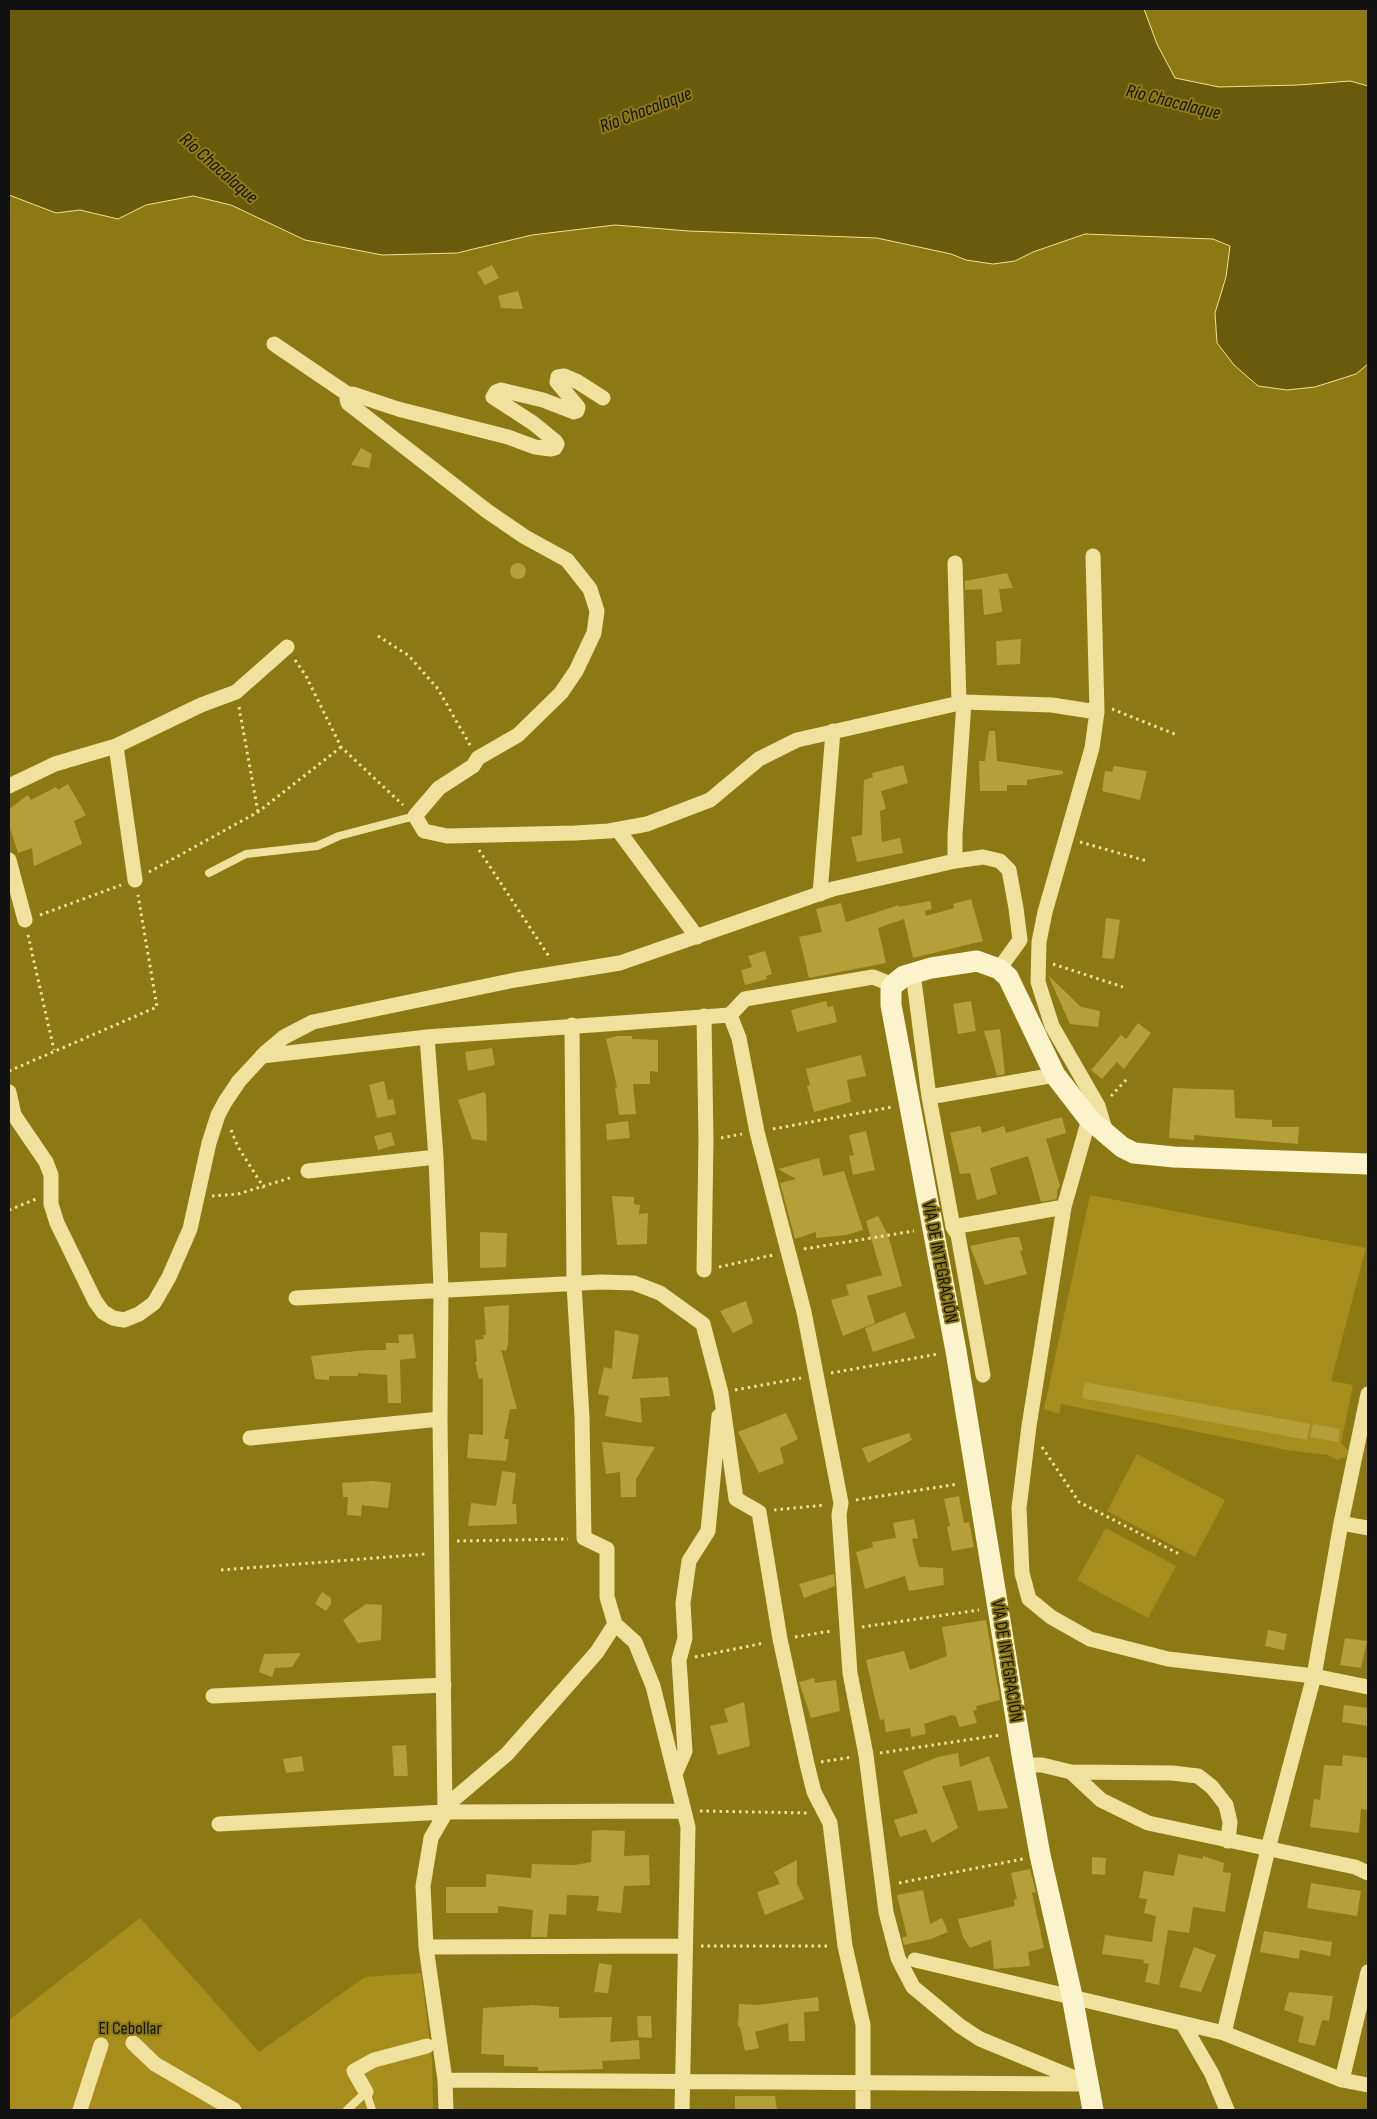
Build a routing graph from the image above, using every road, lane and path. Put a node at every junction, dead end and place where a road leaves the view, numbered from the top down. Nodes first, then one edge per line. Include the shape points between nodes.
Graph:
1 (274, 344) dead end
2 (348, 395) junction
3 (603, 398) dead end
4 (1093, 556) dead end
5 (956, 563) dead end
6 (378, 636) dead end
7 (287, 647) joint
8 (236, 692) junction
9 (961, 703) junction
10 (1097, 708) junction
11 (833, 731) junction
12 (1177, 735) dead end
13 (116, 746) junction
14 (341, 747) junction
15 (478, 758) junction
16 (9, 786) edge
17 (258, 812) junction
18 (415, 816) junction
19 (618, 830) junction
20 (469, 835) junction
21 (1065, 837) junction
22 (9, 860) edge
23 (955, 861) junction
24 (1147, 862) dead end
25 (209, 873) dead end
26 (136, 880) junction
27 (820, 894) junction
28 (25, 920) junction
29 (697, 938) junction
30 (1038, 959) junction
31 (999, 968) junction
32 (913, 972) junction
33 (560, 973) junction
34 (893, 984) junction
35 (1123, 987) dead end
36 (730, 1015) junction
37 (704, 1016) junction
38 (572, 1025) junction
39 (427, 1037) junction
40 (54, 1050) junction
41 (262, 1056) junction
42 (9, 1071) edge
43 (1055, 1075) junction
44 (1127, 1079) dead end
45 (9, 1092) edge
46 (919, 1100) junction
47 (225, 1102) junction
48 (1093, 1112) junction
49 (757, 1132) junction
50 (706, 1140) junction
51 (436, 1158) junction
52 (1368, 1164) edge
53 (308, 1171) joint
54 (264, 1188) junction
55 (50, 1193) junction
56 (197, 1196) junction
57 (1064, 1207) junction
58 (9, 1210) edge
59 (942, 1228) junction
60 (788, 1252) junction
61 (704, 1270) joint
62 (574, 1285) junction
63 (441, 1289) junction
64 (296, 1298) dead end
65 (956, 1351) junction
66 (983, 1375) dead end
67 (815, 1376) junction
68 (721, 1392) junction
69 (1368, 1394) edge
70 (440, 1419) junction
71 (1029, 1426) junction
72 (250, 1438) dead end
73 (977, 1481) junction
74 (841, 1503) junction
75 (759, 1512) junction
76 (1341, 1523) junction
77 (1368, 1528) edge
78 (584, 1538) junction
79 (442, 1547) junction
80 (1182, 1555) dead end
81 (221, 1570) dead end
82 (615, 1624) junction
83 (1314, 1676) junction
84 (444, 1685) junction
85 (1368, 1688) edge
86 (212, 1696) dead end
87 (1018, 1732) junction
88 (866, 1755) junction
89 (807, 1764) junction
90 (1024, 1765) junction
91 (1071, 1772) junction
92 (675, 1774) junction
93 (684, 1811) junction
94 (445, 1812) junction
95 (825, 1813) junction
96 (219, 1824) dead end
97 (1228, 1841) junction
98 (1268, 1850) junction
99 (1040, 1855) junction
100 (1364, 1869) edge
101 (883, 1886) junction
102 (686, 1946) junction
103 (845, 1946) junction
104 (426, 1947) junction
105 (915, 1960) dead end
106 (1368, 1972) edge
107 (1072, 1996) junction
108 (1183, 2024) junction
109 (1224, 2033) junction
110 (134, 2043) dead end
111 (101, 2045) dead end
112 (427, 2046) dead end
113 (445, 2080) junction
114 (1342, 2080) junction
115 (682, 2081) junction
116 (863, 2082) junction
117 (1089, 2084) junction
118 (1368, 2085) edge
119 (366, 2092) junction
120 (80, 2110) edge
121 (234, 2110) edge
122 (347, 2110) edge
123 (372, 2110) edge
124 (446, 2110) edge
125 (682, 2110) edge
126 (863, 2110) edge
127 (1093, 2110) edge
128 (1227, 2110) edge

1 - 2 street
2 - 3 street via 508,437 535,448 551,449 555,448 555,441 493,397 496,392 501,390 543,400 574,412 578,407 557,382 558,377 564,376
2 - 15 street via 348,403 487,510 525,537 567,560 590,589 597,612 594,633 561,693 518,734
4 - 10 street
5 - 9 street
6 - 15 path via 408,655 438,689
7 - 8 street
7 - 14 path via 306,676
8 - 13 street via 201,705
8 - 17 path
9 - 10 street
9 - 11 street
9 - 23 street
10 - 12 path
10 - 21 street via 1092,748
11 - 19 street via 778,748 759,759 710,800 647,824
11 - 27 street
13 - 16 street via 55,764
13 - 26 street
14 - 17 path
14 - 18 path
15 - 18 street via 473,766 439,788
17 - 26 path
18 - 20 street via 424,831 447,836
18 - 25 lane via 339,836 317,846 246,854
19 - 20 street
19 - 29 street
20 - 33 path
21 - 24 path
21 - 30 street via 1045,912
22 - 28 street
23 - 27 street
23 - 31 street via 983,857 1000,861 1009,870 1020,940
26 - 28 path
26 - 40 path via 157,1007
27 - 29 street
28 - 40 path
29 - 33 street via 620,963
30 - 35 path
30 - 48 street via 1038,982 1052,1026
31 - 32 main road via 970,961
31 - 43 main road via 1008,977
32 - 34 main road
32 - 46 street
33 - 41 street via 313,1022 284,1037
34 - 36 street via 873,977 745,999
34 - 46 main road, VÍA DE INTEGRACIÓN via 891,1005
36 - 37 street
36 - 49 street via 746,1069
37 - 38 street
37 - 50 street
38 - 39 street
38 - 62 street
39 - 41 street
39 - 51 street
40 - 42 path
41 - 47 street
43 - 46 street
43 - 48 main road
44 - 48 path
45 - 55 street via 14,1115 46,1162 51,1175
46 - 49 path
46 - 59 main road, VÍA DE INTEGRACIÓN
47 - 54 path via 238,1147
47 - 56 street via 209,1144
48 - 52 main road via 1107,1136 1140,1154
48 - 57 street
49 - 50 path
49 - 60 street
50 - 61 street
51 - 53 street
51 - 63 street
53 - 54 path
54 - 56 path via 238,1194
55 - 56 street via 65,1242 95,1301 103,1312 124,1320 139,1314 154,1302 169,1277 190,1229
55 - 58 path
57 - 59 street
57 - 71 street
59 - 60 path
59 - 65 main road, VÍA DE INTEGRACIÓN
59 - 66 street via 958,1235
60 - 61 path
60 - 67 street via 804,1312
62 - 63 street
62 - 68 street via 634,1283 660,1293 684,1308 703,1324
62 - 78 street via 582,1418
63 - 64 street
63 - 70 street
65 - 67 path
65 - 73 main road, VÍA DE INTEGRACIÓN
67 - 68 path
67 - 74 street
68 - 75 street via 736,1499
68 - 92 street via 708,1531 689,1561 683,1603 685,1638 679,1660 685,1751
69 - 76 street
70 - 72 street
70 - 79 street
71 - 80 path via 1079,1502
71 - 83 street via 1019,1508 1022,1572 1029,1599 1051,1617 1090,1639 1168,1659
73 - 74 path
73 - 87 main road, VÍA DE INTEGRACIÓN
74 - 75 path
74 - 88 street via 838,1515 850,1674
75 - 89 street via 780,1639
76 - 77 street
76 - 83 street
78 - 79 path
78 - 82 street via 607,1549 607,1597
79 - 81 path
79 - 84 street
82 - 92 street via 635,1642 653,1686
82 - 94 street via 597,1652 507,1754 452,1800
83 - 85 street
83 - 98 street
84 - 86 street
84 - 94 street
87 - 88 path
87 - 90 main road, VÍA DE INTEGRACIÓN
88 - 89 path
88 - 101 street
89 - 95 street via 814,1792
90 - 91 street via 1042,1765
90 - 99 main road, VÍA DE INTEGRACIÓN
91 - 97 street via 1101,1800 1148,1823
91 - 97 street via 1198,1776 1226,1805 1230,1822
92 - 93 street
93 - 94 street
93 - 95 path
93 - 102 street via 688,1827
94 - 96 street
94 - 104 street via 431,1838 423,1886
95 - 103 street via 830,1824
97 - 98 street
98 - 100 street
98 - 109 street
99 - 101 path
99 - 107 main road, VÍA DE INTEGRACIÓN
101 - 117 street via 898,1958 913,1987 980,2039
102 - 103 path
102 - 104 street
102 - 115 street
103 - 116 street via 863,2026
104 - 113 street
105 - 107 street
106 - 114 street
107 - 108 street
107 - 117 main road, VÍA DE INTEGRACIÓN
108 - 109 street
108 - 128 street via 1212,2074
109 - 114 street
110 - 121 street via 155,2064
111 - 120 street
112 - 119 street via 374,2060 354,2071
113 - 115 street
113 - 124 street
114 - 118 street
115 - 116 street
115 - 125 street
116 - 117 street
116 - 126 street
117 - 127 main road, VÍA DE INTEGRACIÓN
119 - 122 lane
119 - 123 lane

